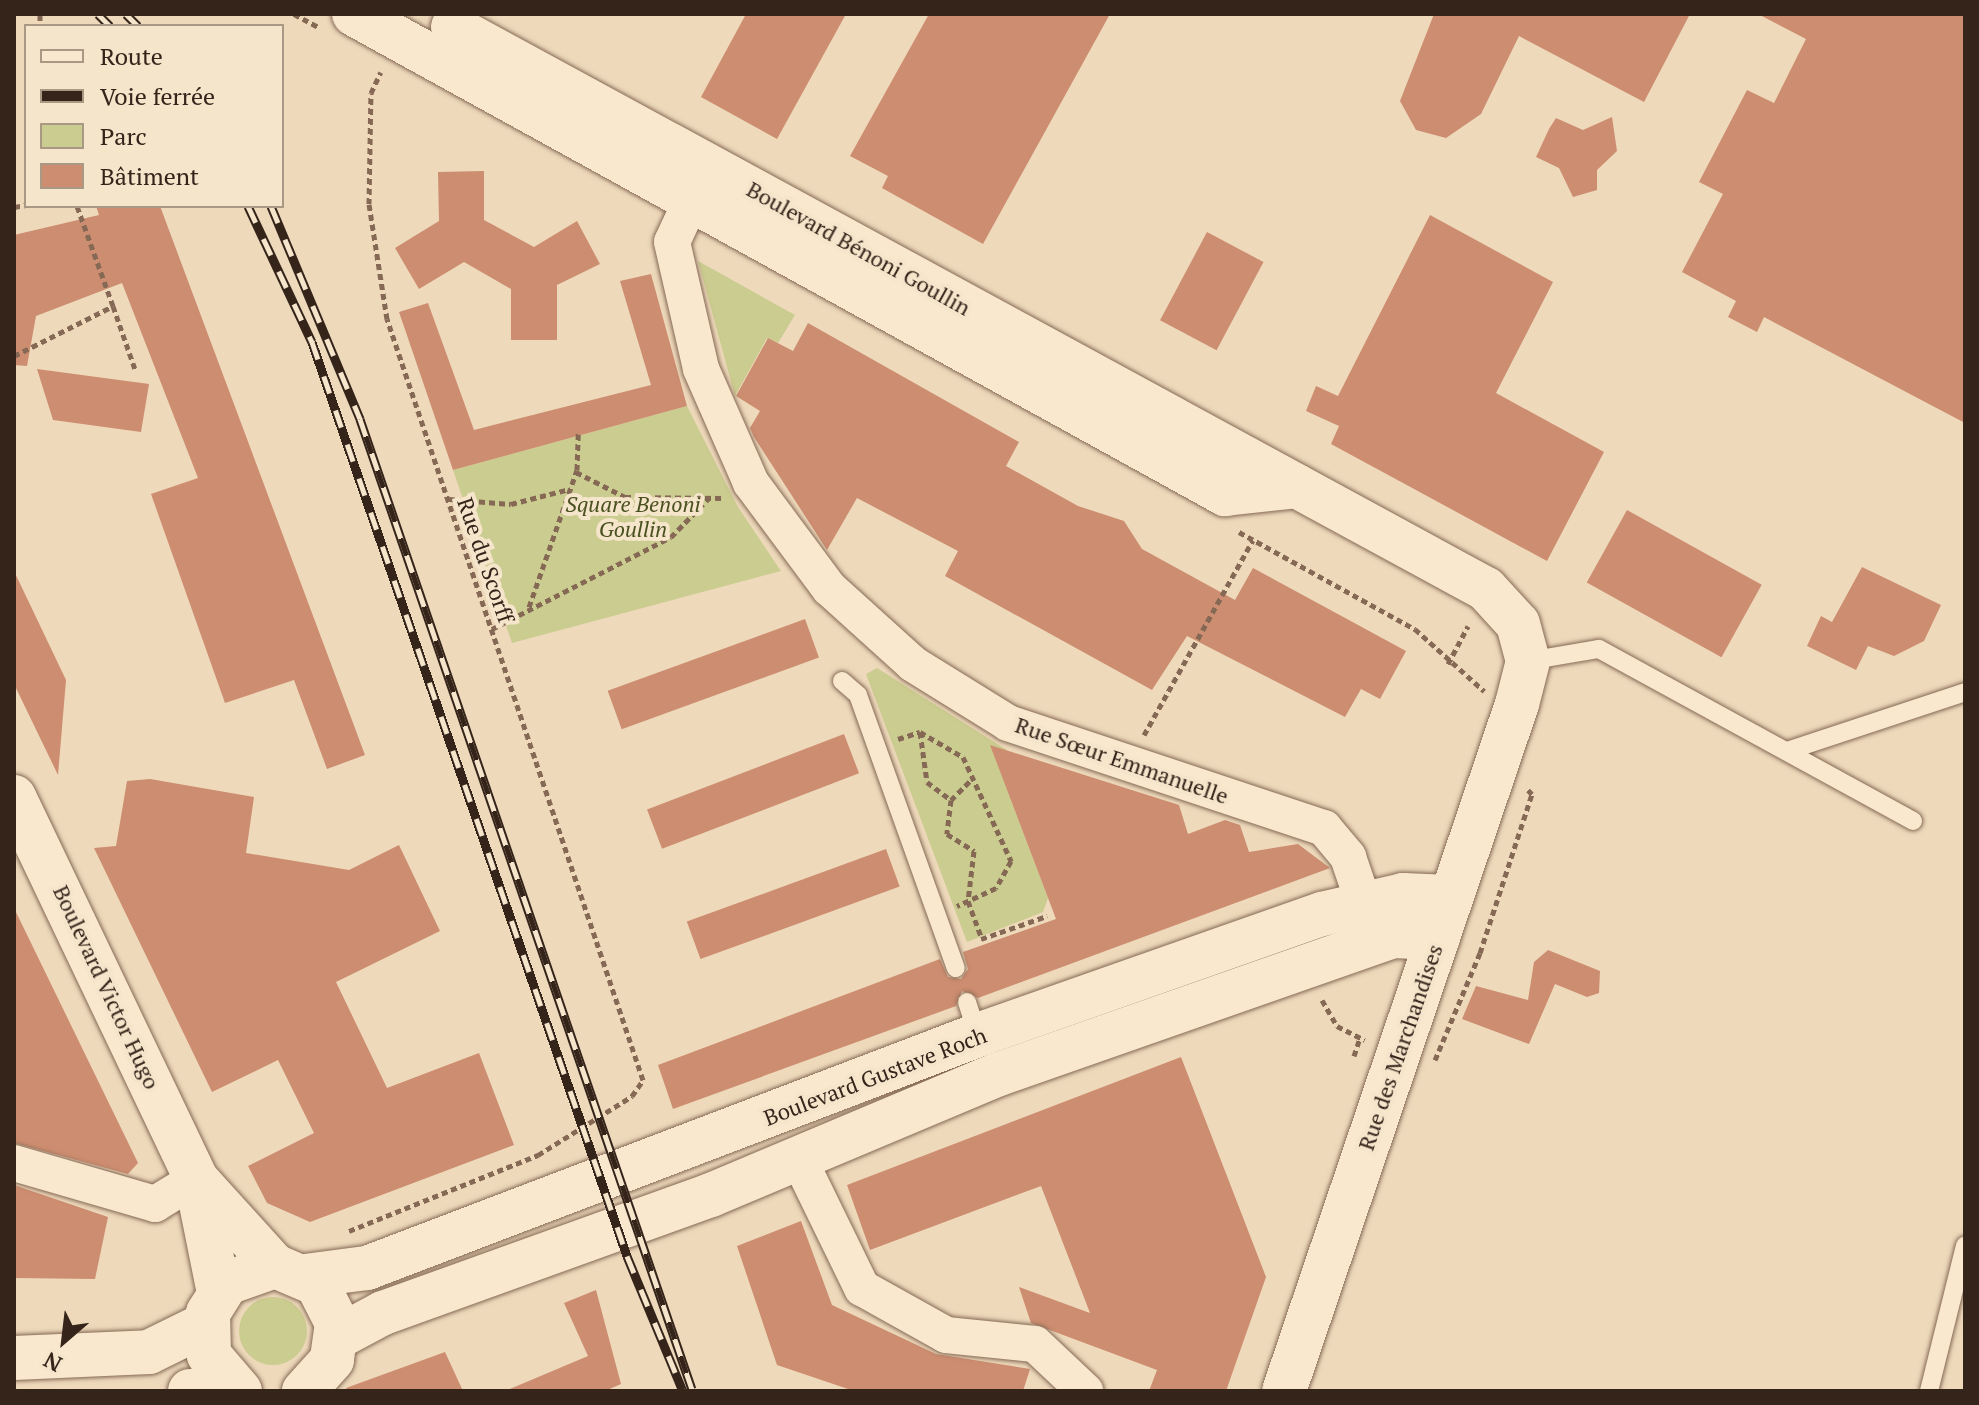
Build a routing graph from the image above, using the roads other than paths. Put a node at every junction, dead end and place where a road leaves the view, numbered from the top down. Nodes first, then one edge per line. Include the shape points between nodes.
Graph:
1 (354, 14) edge
2 (437, 57) junction
3 (692, 199) junction
4 (1297, 486) junction
5 (1528, 661) junction
6 (842, 681) dead end
7 (1965, 692) edge
8 (1787, 751) junction
9 (14, 797) edge
10 (1913, 821) dead end
11 (1451, 897) junction
12 (1363, 901) junction
13 (1438, 938) junction
14 (953, 960) road end
15 (1093, 994) junction
16 (1111, 1034) junction
17 (798, 1157) junction
18 (14, 1163) edge
19 (196, 1179) junction
20 (1965, 1245) edge
21 (290, 1271) junction
22 (212, 1308) junction
23 (14, 1358) edge
24 (324, 1372) edge
25 (239, 1390) edge
26 (1080, 1390) edge
27 (190, 1391) edge
28 (1284, 1391) edge
29 (1929, 1391) edge

1 - 2 street, Boulevard Bénoni Goullin
2 - 3 street, Boulevard Bénoni Goullin
2 - 4 street, Boulevard Bénoni Goullin
3 - 4 street, Boulevard Bénoni Goullin via 1225,494
3 - 12 street, Rue Sœur Emmanuelle via 672,242 682,307 718,418 751,483 829,588 913,664 1008,723 1324,828 1348,857
4 - 5 street, Boulevard Bénoni Goullin via 1486,589 1518,624
5 - 8 lane via 1599,649
5 - 11 street, Rue des Marchandises via 1499,703
6 - 14 lane via 858,695
7 - 8 lane
8 - 10 lane
9 - 19 street, Boulevard Victor Hugo
11 - 12 street, Boulevard Gustave Roch
11 - 13 street, Rue des Marchandises
12 - 15 street, Boulevard Gustave Roch
13 - 16 street, Boulevard Gustave Roch via 1393,936
13 - 28 street, Rue des Marchandises
15 - 16 street
15 - 21 street, Boulevard Gustave Roch via 972,1018 367,1268
16 - 17 street, Boulevard Gustave Roch
17 - 24 street, Boulevard Gustave Roch via 383,1313
17 - 26 street via 862,1288 946,1335 1035,1344
18 - 19 street via 155,1204
19 - 21 street, Boulevard Victor Hugo
19 - 22 street, Boulevard Victor Hugo
20 - 29 lane
21 - 22 street, Boulevard Gustave Roch via 238,1276
21 - 24 street, Boulevard Victor Hugo via 333,1308
22 - 23 street via 149,1352 109,1360
22 - 25 street, Boulevard Victor Hugo via 209,1355
25 - 27 street

